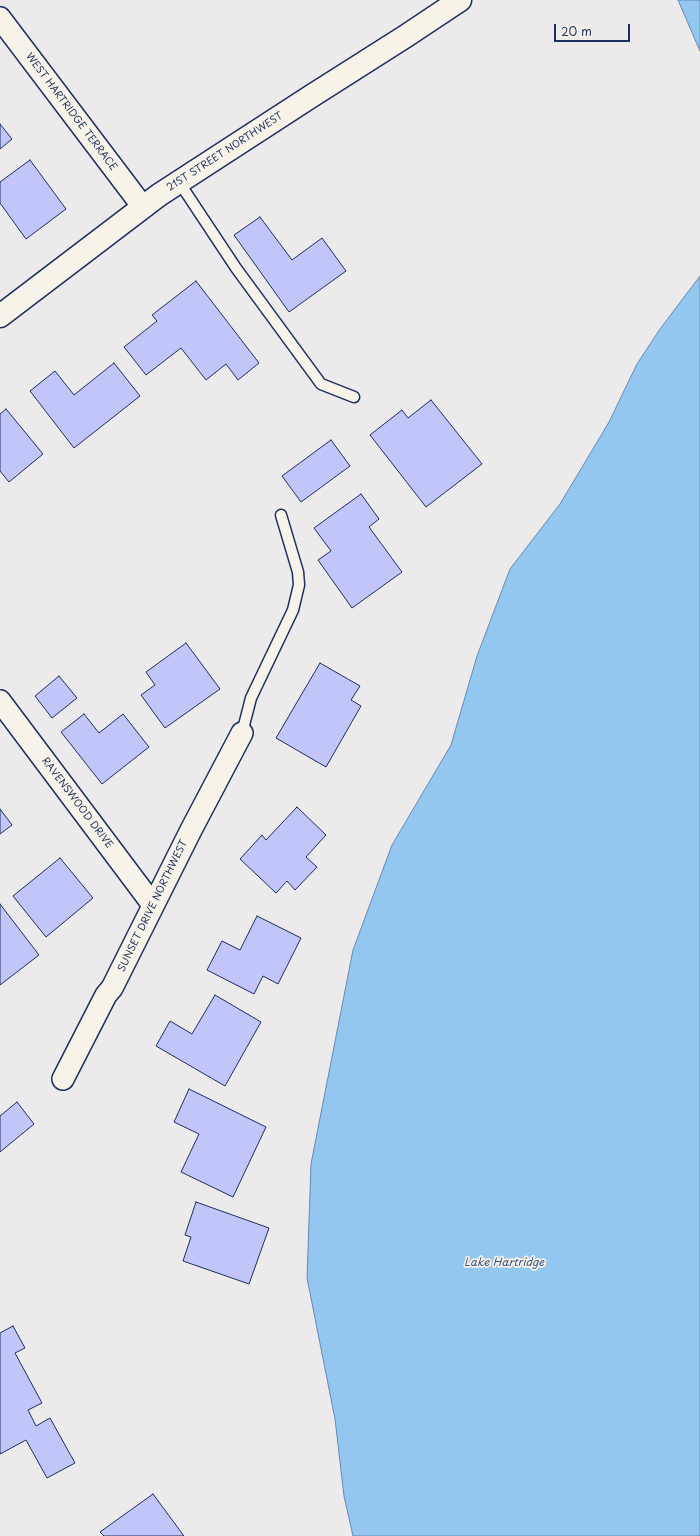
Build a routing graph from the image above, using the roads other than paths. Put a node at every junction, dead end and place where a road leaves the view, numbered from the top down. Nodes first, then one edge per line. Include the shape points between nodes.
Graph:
1 (460, 0) edge
2 (0, 18) edge
3 (179, 182) junction
4 (143, 207) junction
5 (0, 316) edge
6 (354, 397) dead end
7 (281, 515) dead end
8 (0, 702) edge
9 (242, 733) joint
10 (153, 905) junction
11 (63, 1079) dead end

1 - 3 street, 21ST STREET NORTHWEST
2 - 4 street, WEST HARTRIDGE TERRACE
3 - 4 street, 21ST STREET NORTHWEST
3 - 6 lane via 236,268 321,384
4 - 5 street, 21ST STREET NORTHWEST
7 - 9 lane via 298,572 299,585 293,610 251,698
8 - 10 street, RAVENSWOOD DRIVE
9 - 10 street, SUNSET DRIVE NORTHWEST
10 - 11 street, SUNSET DRIVE NORTHWEST

